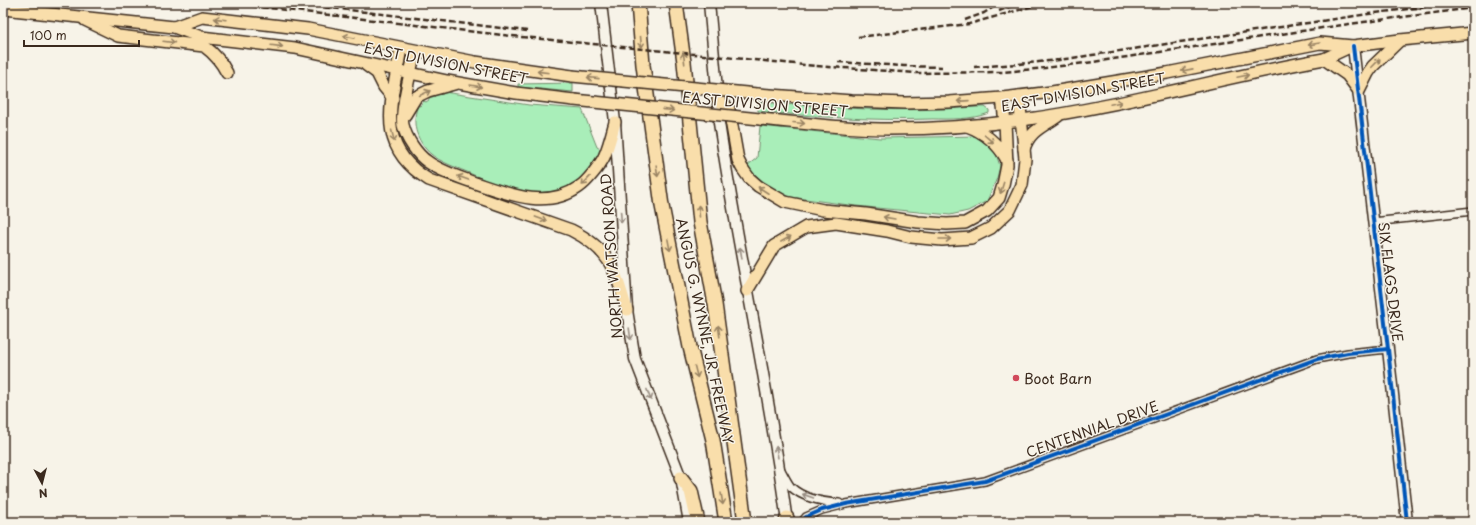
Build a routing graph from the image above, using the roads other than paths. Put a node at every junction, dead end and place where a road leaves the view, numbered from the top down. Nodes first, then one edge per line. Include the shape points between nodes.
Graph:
1 (601, 3) edge
2 (638, 3) edge
3 (676, 3) edge
4 (709, 3) edge
5 (3, 9) edge
6 (79, 17) junction
7 (174, 26) junction
8 (1473, 33) edge
9 (1400, 40) junction
10 (1353, 46) junction
11 (401, 48) junction
12 (415, 51) junction
13 (1324, 59) junction
14 (364, 63) junction
15 (397, 71) junction
16 (227, 73) dead end
17 (410, 74) junction
18 (458, 83) junction
19 (1359, 91) junction
20 (1019, 96) junction
21 (393, 98) junction
22 (1002, 98) junction
23 (718, 100) junction
24 (1061, 113) junction
25 (403, 119) junction
26 (1022, 120) junction
27 (615, 122) junction
28 (1005, 122) junction
29 (965, 126) junction
30 (1024, 150) junction
31 (1007, 160) junction
32 (1473, 211) edge
33 (1373, 222) junction
34 (747, 291) junction
35 (627, 310) junction
36 (1388, 348) junction
37 (780, 468) junction
38 (681, 478) joint
39 (846, 504) junction
40 (690, 521) edge
41 (787, 521) edge
42 (726, 522) edge
43 (745, 522) edge
44 (802, 522) edge
45 (1407, 522) edge

1 - 27 main road, NORTH WATSON ROAD
2 -> 42 highway, ANGUS G. WYNNE, JR. FREEWAY via 643,65 662,206 690,346 713,440
43 -> 3 highway, ANGUS G. WYNNE, JR. FREEWAY via 715,304 700,222
4 - 23 main road
5 - 6 main road, EAST DIVISION STREET
6 - 7 main road, EAST DIVISION STREET
6 -> 16 main road via 118,36 204,46 222,62
11 -> 7 main road, EAST DIVISION STREET via 308,29 202,17
7 -> 14 main road, EAST DIVISION STREET via 201,37 294,48
8 - 9 main road, EAST DIVISION STREET
9 - 10 main road, EAST DIVISION STREET
19 -> 9 main road via 1373,66
10 - 13 main road, EAST DIVISION STREET
10 - 19 main road, SIX FLAGS DRIVE
10 -> 20 main road, EAST DIVISION STREET via 1320,43 1088,87
11 - 12 main road, EAST DIVISION STREET
11 - 15 main road
12 - 17 main road
22 -> 12 main road, EAST DIVISION STREET, bridge via 905,102 757,94 572,76
13 - 19 main road via 1347,75
24 -> 13 main road, EAST DIVISION STREET
14 - 15 main road, EAST DIVISION STREET
14 - 21 main road via 377,73
15 - 17 main road, EAST DIVISION STREET
15 - 21 main road
17 - 18 main road, EAST DIVISION STREET
17 - 25 main road
25 -> 18 main road via 416,97
18 -> 29 main road, EAST DIVISION STREET, bridge via 574,100 833,126 890,129
19 - 33 main road, SIX FLAGS DRIVE
20 - 22 main road, EAST DIVISION STREET
20 - 26 main road
21 -> 35 main road via 390,123 393,137 400,154 416,172 444,186 583,236 602,251 612,265
22 - 28 main road
31 -> 23 main road via 999,198 987,211 966,223 918,222 823,210 785,202 749,178 738,160 729,110
34 -> 23 main road via 718,123
24 - 26 main road, EAST DIVISION STREET
24 - 30 main road via 1034,132 1027,140
27 -> 25 main road via 604,157 580,187 558,196 540,199 518,197 490,188 427,162 410,142
26 - 28 main road, EAST DIVISION STREET
26 - 30 main road
27 -> 35 main road, NORTH WATSON ROAD
28 - 29 main road, EAST DIVISION STREET
28 - 31 main road
29 -> 31 main road via 986,135
34 -> 30 main road via 774,246 806,227 836,223 942,240 971,238 991,228 1010,210 1022,185
32 - 33 street
33 - 36 main road, SIX FLAGS DRIVE
37 -> 34 main road
35 -> 38 main road, NORTH WATSON ROAD via 635,359
36 - 39 street, CENTENNIAL DRIVE via 1317,359 985,482
36 - 45 main road, SIX FLAGS DRIVE
39 -> 37 street, CENTENNIAL DRIVE via 824,502 802,495 790,486
37 - 41 main road
38 - 40 highway via 691,491
39 - 44 street, CENTENNIAL DRIVE via 822,510 806,517

